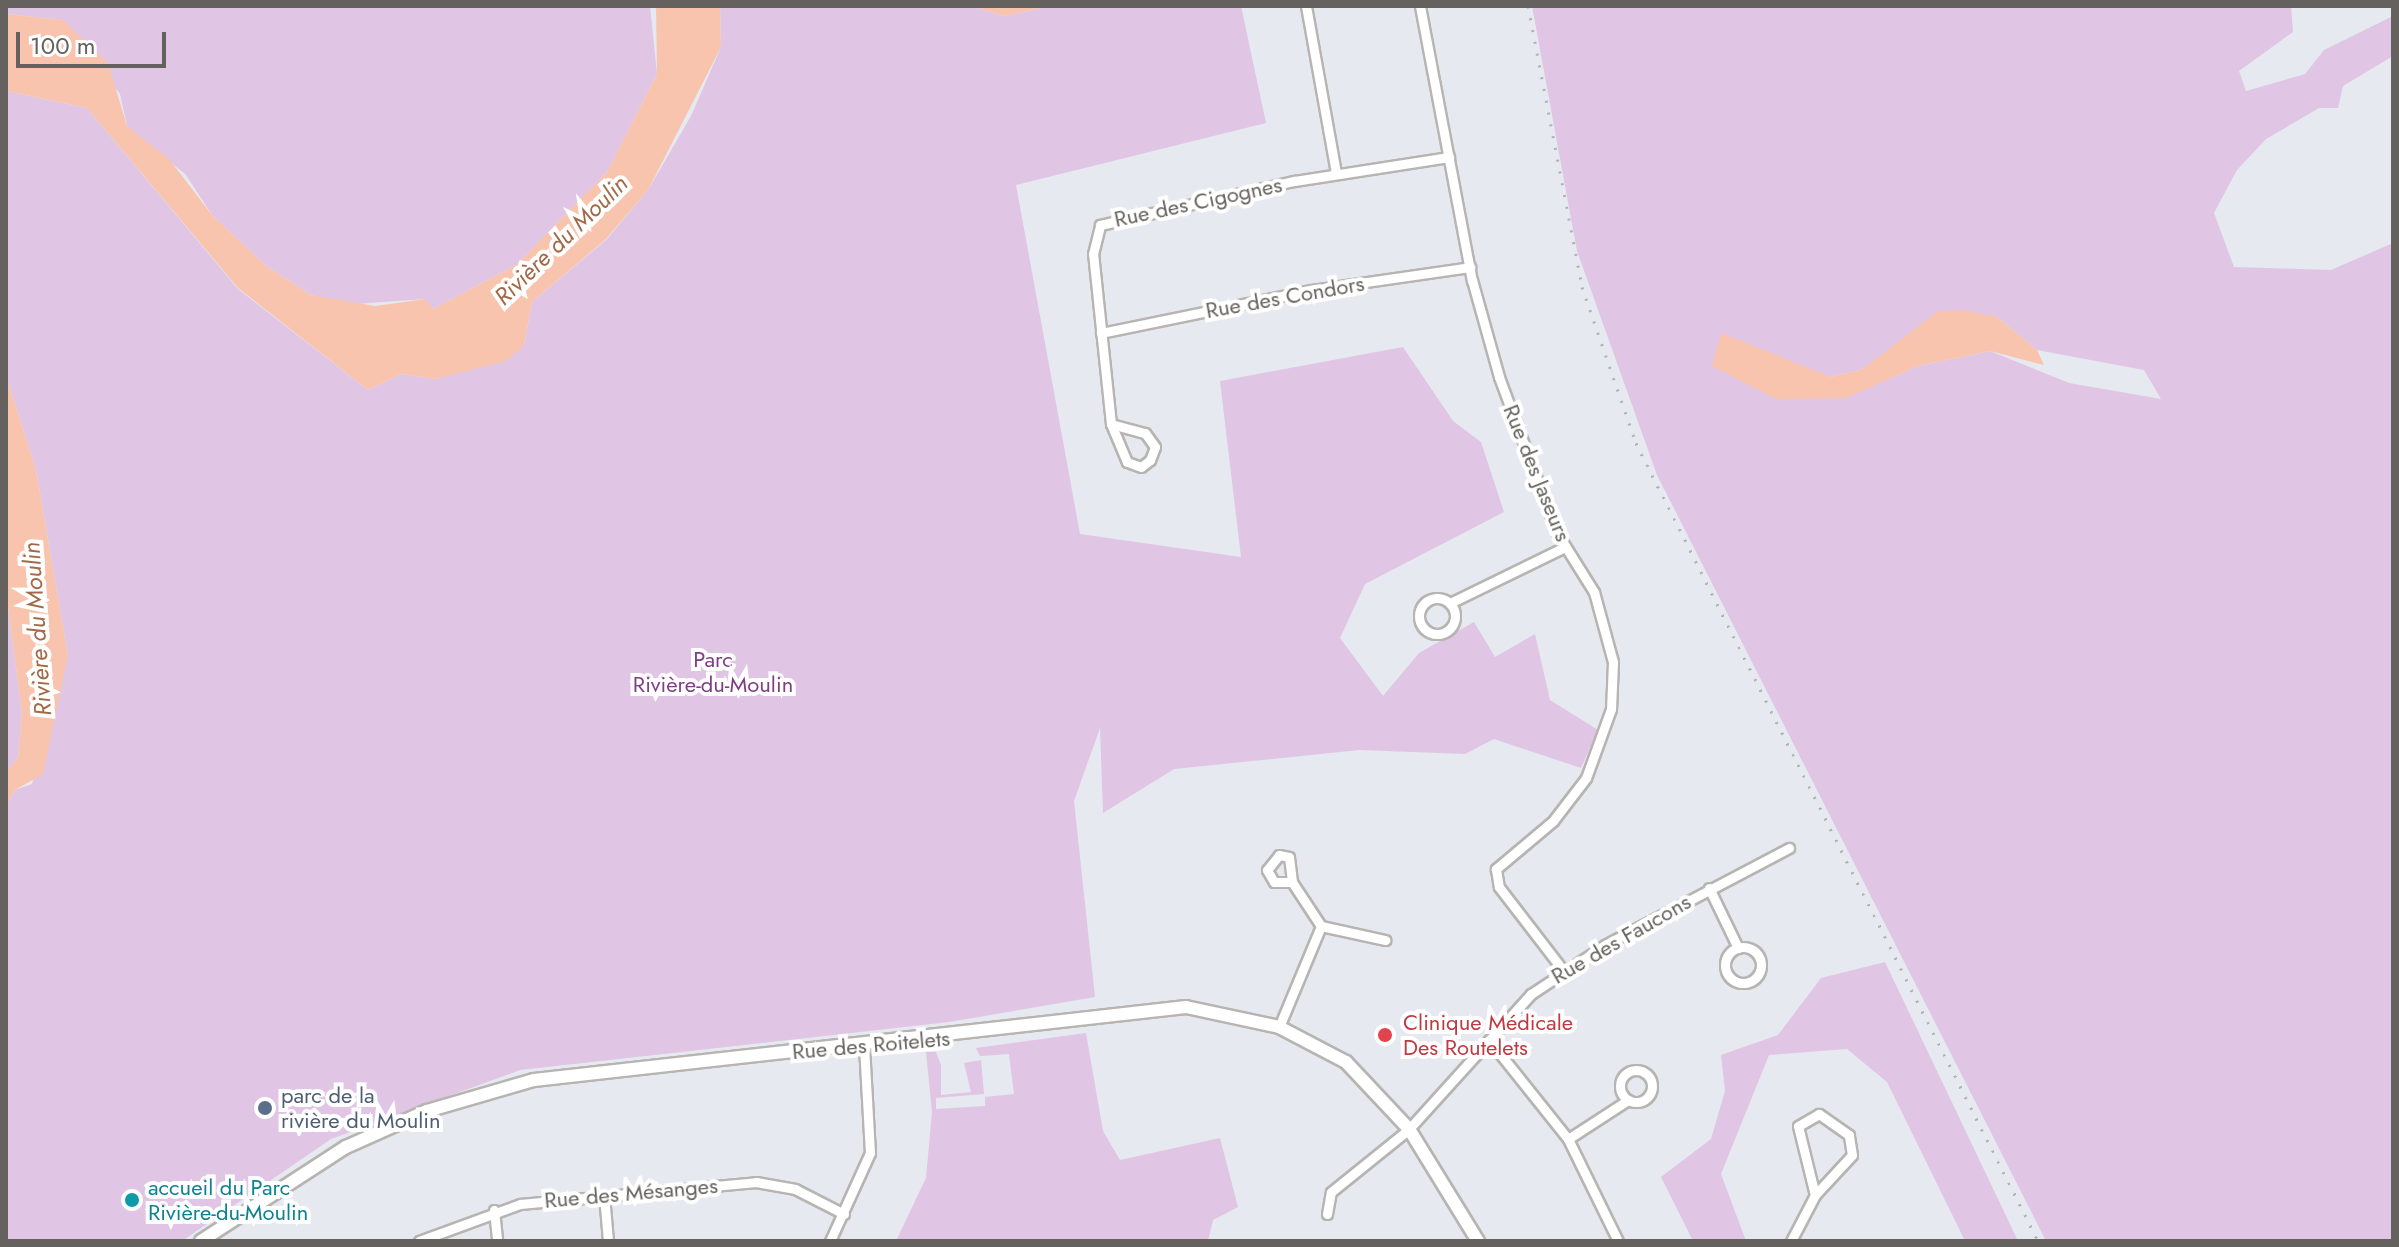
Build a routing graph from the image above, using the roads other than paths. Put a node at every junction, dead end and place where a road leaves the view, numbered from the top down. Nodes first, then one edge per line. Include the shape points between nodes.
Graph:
1 (1306, 6) edge
2 (1420, 6) edge
3 (1449, 157) junction
4 (1336, 173) junction
5 (1470, 267) junction
6 (1101, 333) junction
7 (1111, 424) junction
8 (1565, 547) junction
9 (1450, 603) dead end
10 (1789, 848) dead end
11 (1292, 882) dead end
12 (1709, 888) junction
13 (1321, 926) junction
14 (1385, 940) dead end
15 (1738, 948) junction
16 (1563, 970) junction
17 (1279, 1027) junction
18 (1489, 1040) junction
19 (864, 1047) junction
20 (1628, 1100) dead end
21 (1409, 1129) junction
22 (1568, 1139) junction
23 (604, 1195) junction
24 (1815, 1195) junction
25 (494, 1210) junction
26 (844, 1214) junction
27 (1327, 1214) dead end
28 (201, 1241) edge
29 (419, 1241) edge
30 (497, 1241) edge
31 (608, 1241) edge
32 (830, 1241) edge
33 (1478, 1241) edge
34 (1618, 1241) edge
35 (1791, 1241) edge

1 - 4 street
2 - 3 street, Rue des Jaseurs
3 - 4 street, Rue des Cigognes
3 - 5 street, Rue des Jaseurs
4 - 6 street, Rue des Cigognes via 1100,225 1093,254
5 - 6 street, Rue des Condors via 1311,290
5 - 8 street, Rue des Jaseurs via 1499,377
6 - 7 street, Rue des Cigognes
7 - 7 street, Rue des Cigognes via 1145,433 1155,447 1150,460 1141,467 1127,462
8 - 9 street
8 - 16 street, Rue des Jaseurs via 1606,622 1611,709 1569,805 1496,869 1499,887
10 - 12 street, Rue des Faucons
11 - 13 street
12 - 15 street
12 - 16 street, Rue des Faucons
13 - 14 street
13 - 17 street
15 - 15 street via 1725,960 1726,973 1747,983 1760,960
16 - 18 street, Rue des Faucons
17 - 19 street, Rue des Roitelets via 1214,1011 1146,1008 1030,1030
17 - 21 street, Rue des Roitelets via 1346,1062
18 - 21 street, Rue des Faucons
18 - 22 street
19 - 26 street via 871,1147
19 - 28 street, Rue des Roitelets via 615,1067 461,1099 295,1174
20 - 22 street
21 - 27 street, Rue des Faucons via 1331,1192
21 - 33 street, Rue des Roitelets
22 - 34 street
23 - 25 street, Rue des Mésanges
23 - 26 street, Rue des Mésanges via 756,1182 795,1189
23 - 31 street
24 - 24 street via 1852,1155 1849,1135 1819,1114 1798,1126
24 - 35 street
25 - 29 street, Rue des Mésanges
25 - 30 street
26 - 32 street

